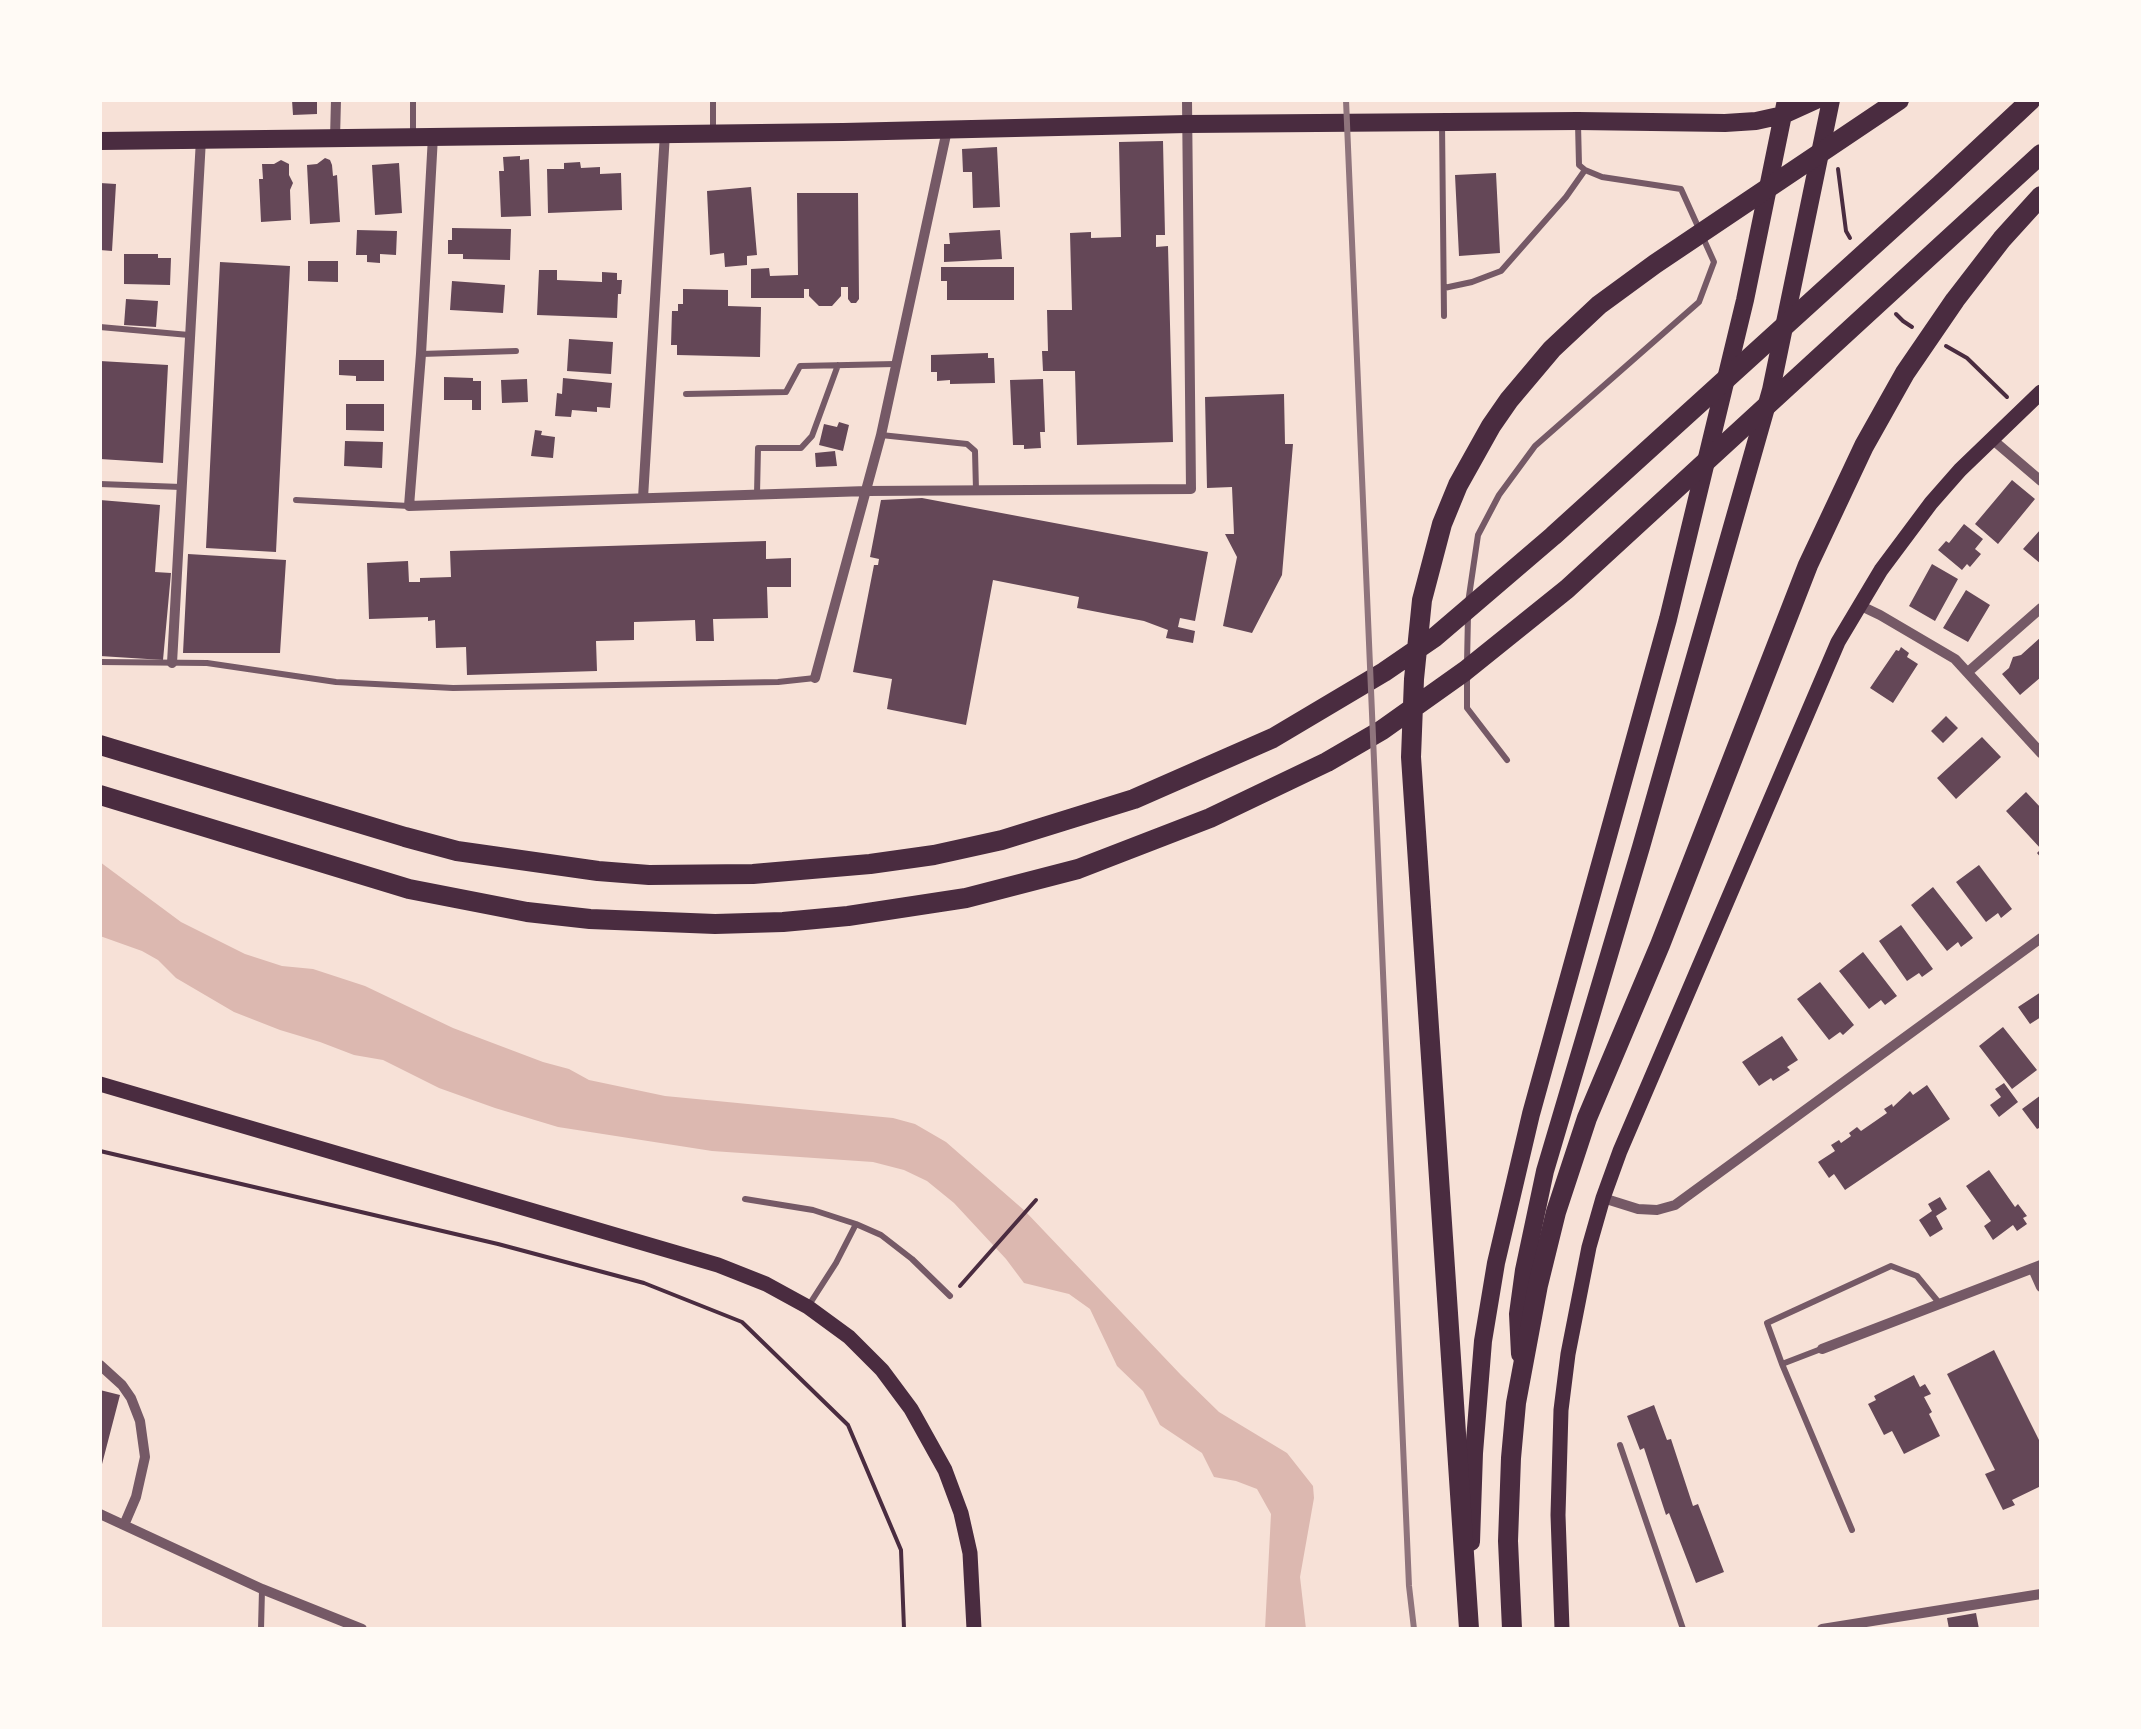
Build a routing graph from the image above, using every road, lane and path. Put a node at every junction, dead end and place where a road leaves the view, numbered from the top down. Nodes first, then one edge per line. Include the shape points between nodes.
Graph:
1 (336, 100) edge
2 (413, 100) edge
3 (713, 100) edge
4 (1187, 100) edge
5 (1816, 100) edge
6 (1832, 100) edge
7 (1899, 100) edge
8 (2030, 100) edge
9 (1784, 108) edge
10 (1578, 121) junction
11 (1442, 122) junction
12 (1187, 124) junction
13 (948, 130) junction
14 (665, 133) junction
15 (713, 133) junction
16 (413, 136) junction
17 (433, 136) junction
18 (335, 138) junction
19 (201, 139) junction
20 (100, 141) edge
21 (2041, 154) edge
22 (1584, 170) junction
23 (2041, 196) edge
24 (1444, 288) junction
25 (1444, 316) dead end
26 (100, 327) edge
27 (189, 335) junction
28 (516, 351) dead end
29 (421, 354) junction
30 (896, 364) junction
31 (838, 365) junction
32 (2041, 392) edge
33 (686, 394) dead end
34 (881, 435) junction
35 (1992, 440) junction
36 (2041, 481) edge
37 (100, 484) edge
38 (181, 487) junction
39 (867, 490) junction
40 (976, 490) junction
41 (757, 494) junction
42 (643, 498) junction
43 (296, 500) dead end
44 (409, 506) junction
45 (1859, 606) junction
46 (2041, 608) edge
47 (100, 662) edge
48 (172, 663) junction
49 (1968, 672) junction
50 (815, 678) joint
51 (100, 745) edge
52 (2041, 753) edge
53 (1507, 760) dead end
54 (100, 795) edge
55 (2041, 938) edge
56 (100, 1084) edge
57 (100, 1152) edge
58 (1602, 1198) junction
59 (745, 1199) dead end
60 (1036, 1200) dead end
61 (856, 1224) junction
62 (2037, 1267) edge
63 (2041, 1287) edge
64 (950, 1296) joint
65 (1940, 1305) junction
66 (808, 1307) junction
67 (1822, 1349) joint
68 (1782, 1364) junction
69 (100, 1366) edge
70 (1521, 1370) junction
71 (1620, 1445) dead end
72 (100, 1514) edge
73 (124, 1524) junction
74 (1852, 1530) dead end
75 (262, 1589) junction
76 (2041, 1594) edge
77 (260, 1629) edge
78 (362, 1629) edge
79 (904, 1629) edge
80 (974, 1629) edge
81 (1470, 1629) edge
82 (1512, 1629) edge
83 (1562, 1629) edge
84 (1683, 1629) edge
85 (1822, 1629) edge

1 - 18 street
2 - 16 lane
3 - 15 lane
4 - 12 street
5 - 9 main road
6 - 70 main road via 1746,484 1545,1171 1518,1314
7 - 81 highway via 1599,305 1509,400 1442,524 1422,600 1411,757
8 - 51 highway via 1435,637 1273,738 1134,799 934,854 753,874 648,875 457,851
9 - 10 main road via 1756,121 1725,123
9 - 81 main road via 1668,619 1496,1263 1475,1438
10 - 11 main road
10 - 22 lane
11 - 12 main road
11 - 24 lane
12 - 13 main road
12 - 40 street via 1192,489
13 - 15 main road
13 - 30 street
14 - 15 main road
14 - 17 main road
14 - 42 street
16 - 17 main road
16 - 18 main road
17 - 29 street
18 - 19 main road
19 - 20 main road
19 - 27 street
21 - 54 highway via 1516,632 1327,762 1078,870 966,898 848,916 715,924 590,919 409,889
22 - 24 lane via 1501,270
22 - 53 lane via 1680,190 1714,262 1699,302 1535,446 1478,536 1468,601 1467,708
23 - 70 highway via 2002,238 1906,372 1808,564 1587,1118 1556,1212
24 - 25 lane
26 - 27 lane
27 - 38 street
28 - 29 lane
29 - 44 street
30 - 31 lane
30 - 34 street
31 - 33 lane via 800,366 786,392
31 - 41 lane via 812,436 800,448 758,448
32 - 35 main road
34 - 39 street
34 - 40 lane via 967,444 974,452
35 - 36 street
35 - 45 main road via 1931,503
37 - 38 lane
38 - 48 street
39 - 40 street
39 - 41 street
39 - 50 street
41 - 42 street
42 - 44 street
43 - 44 lane
45 - 49 street
45 - 58 main road via 1804,718
46 - 49 street
47 - 48 lane
48 - 50 lane via 453,688
49 - 52 street
55 - 58 street via 1675,1205 1638,1209
56 - 66 main road via 718,1265
57 - 79 path via 498,1244 644,1283 742,1322 848,1425 901,1550
58 - 83 main road via 1561,1410
59 - 61 lane
60 - 64 path
61 - 64 lane via 912,1259
61 - 66 lane
62 - 63 street
62 - 65 street
65 - 67 street
65 - 68 lane via 1918,1276 1892,1266 1767,1323
66 - 80 main road via 882,1370 945,1470 970,1553
67 - 68 lane
68 - 74 lane
69 - 73 street via 122,1384 140,1421 145,1456
70 - 82 highway via 1508,1541
71 - 84 lane
72 - 73 street
73 - 75 street
75 - 77 lane
75 - 78 street
76 - 85 street

